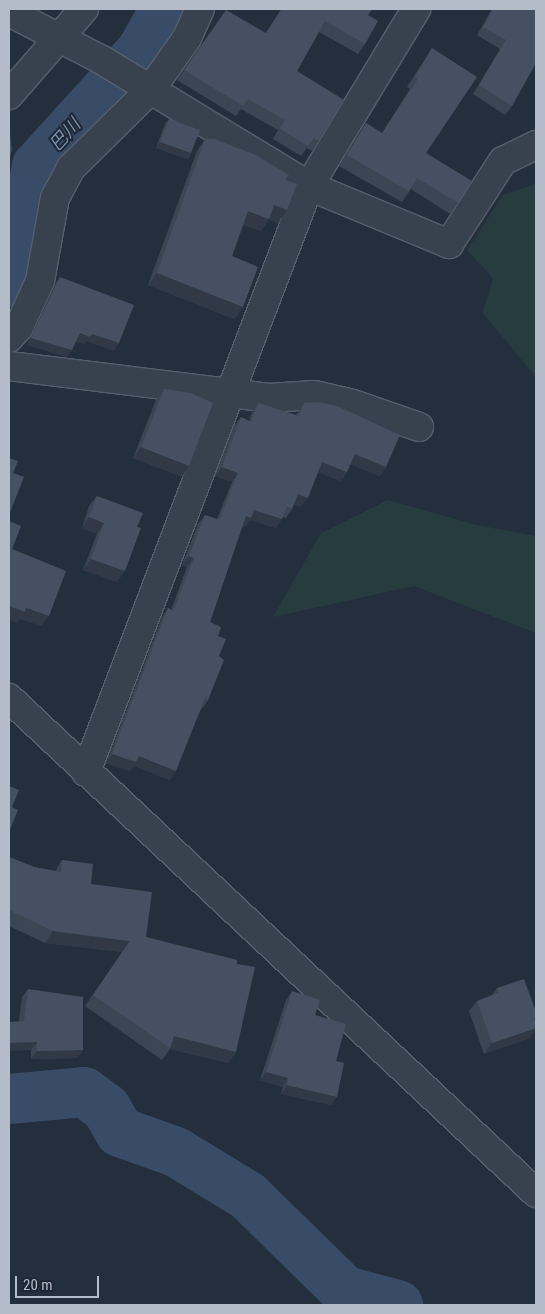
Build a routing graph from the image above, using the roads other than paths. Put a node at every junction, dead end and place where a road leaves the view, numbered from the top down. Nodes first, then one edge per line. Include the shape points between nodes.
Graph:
1 (84, 9) edge
2 (200, 9) edge
3 (416, 9) edge
4 (9, 12) edge
5 (59, 37) junction
6 (151, 89) junction
7 (9, 95) edge
8 (536, 145) edge
9 (309, 186) junction
10 (9, 338) edge
11 (9, 366) edge
12 (230, 394) junction
13 (419, 427) dead end
14 (9, 698) edge
15 (86, 772) junction
16 (536, 1192) edge

1 - 5 street
2 - 6 street via 187,38
3 - 9 street
4 - 5 street
5 - 6 street
5 - 7 street
6 - 9 street
6 - 10 street via 71,168 55,198 40,281 19,327
8 - 9 street via 503,161 449,244
9 - 12 street
11 - 12 street
12 - 13 street via 269,398 314,395 353,404
12 - 15 street
14 - 15 street
15 - 16 street

